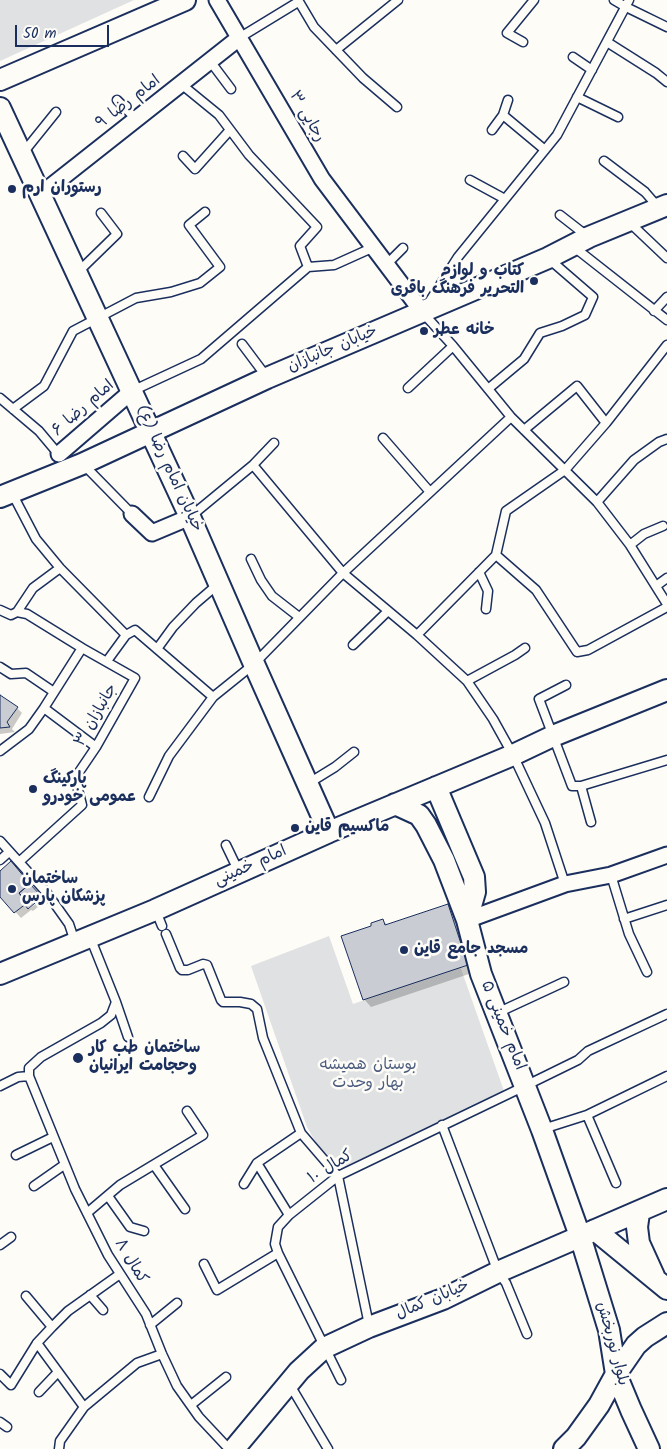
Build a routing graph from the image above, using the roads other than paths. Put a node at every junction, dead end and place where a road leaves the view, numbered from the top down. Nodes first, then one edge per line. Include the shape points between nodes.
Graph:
1 (185, 0) edge
2 (217, 0) edge
3 (398, 0) edge
4 (534, 0) edge
5 (614, 0) edge
6 (298, 1) edge
7 (628, 3) edge
8 (667, 27) edge
9 (239, 38) junction
10 (523, 42) dead end
11 (607, 42) junction
12 (336, 50) junction
13 (574, 57) dead end
14 (210, 61) junction
15 (592, 70) junction
16 (0, 80) edge
17 (667, 82) edge
18 (181, 84) junction
19 (231, 89) dead end
20 (577, 97) junction
21 (117, 100) dead end
22 (508, 100) dead end
23 (397, 107) dead end
24 (0, 108) edge
25 (56, 112) dead end
26 (503, 115) junction
27 (618, 117) dead end
28 (136, 119) junction
29 (230, 130) junction
30 (492, 130) dead end
31 (6, 137) edge
32 (545, 150) junction
33 (22, 154) junction
34 (183, 156) dead end
35 (604, 161) dead end
36 (470, 180) dead end
37 (40, 195) junction
38 (504, 199) junction
39 (663, 206) edge
40 (205, 212) dead end
41 (101, 213) dead end
42 (560, 215) dead end
43 (628, 222) junction
44 (581, 242) junction
45 (374, 247) junction
46 (403, 248) dead end
47 (548, 258) junction
48 (667, 258) edge
49 (387, 264) junction
50 (308, 267) junction
51 (77, 273) junction
52 (667, 297) edge
53 (654, 311) junction
54 (423, 312) junction
55 (98, 318) junction
56 (667, 320) edge
57 (242, 344) dead end
58 (667, 345) edge
59 (453, 346) junction
60 (268, 378) junction
61 (408, 388) dead end
62 (488, 389) junction
63 (132, 391) junction
64 (0, 398) edge
65 (13, 409) junction
66 (511, 416) junction
67 (606, 423) junction
68 (524, 430) junction
69 (150, 433) junction
70 (383, 438) dead end
71 (667, 439) edge
72 (274, 443) dead end
73 (71, 462) junction
74 (253, 465) junction
75 (565, 470) junction
76 (430, 492) junction
77 (6, 495) edge
78 (598, 502) junction
79 (132, 514) joint
80 (190, 517) junction
81 (663, 526) dead end
82 (630, 545) junction
83 (496, 555) junction
84 (251, 559) dead end
85 (60, 568) junction
86 (479, 572) junction
87 (343, 573) junction
88 (667, 578) edge
89 (219, 584) junction
90 (656, 586) junction
91 (667, 606) edge
92 (486, 609) dead end
93 (0, 610) edge
94 (388, 611) junction
95 (17, 612) junction
96 (300, 617) junction
97 (126, 635) junction
98 (417, 635) junction
99 (353, 645) dead end
100 (82, 648) junction
101 (525, 648) dead end
102 (157, 649) junction
103 (107, 661) junction
104 (254, 664) junction
105 (0, 667) edge
106 (467, 681) junction
107 (566, 685) dead end
108 (667, 690) edge
109 (54, 692) junction
110 (212, 697) junction
111 (44, 708) junction
112 (553, 736) junction
113 (96, 747) junction
114 (0, 751) edge
115 (354, 752) dead end
116 (514, 755) junction
117 (667, 760) edge
118 (307, 784) junction
119 (581, 786) junction
120 (436, 787) junction
121 (150, 797) dead end
122 (395, 804) junction
123 (591, 822) dead end
124 (329, 832) junction
125 (0, 841) edge
126 (226, 845) dead end
127 (9, 852) junction
128 (667, 855) edge
129 (0, 860) edge
130 (18, 862) junction
131 (239, 872) junction
132 (611, 875) junction
133 (565, 884) junction
134 (667, 905) edge
135 (624, 919) junction
136 (467, 920) junction
137 (166, 934) dead end
138 (83, 940) junction
139 (647, 972) dead end
140 (0, 974) edge
141 (564, 982) dead end
142 (116, 1002) junction
143 (497, 1013) junction
144 (667, 1014) edge
145 (128, 1036) dead end
146 (29, 1076) junction
147 (667, 1076) edge
148 (0, 1086) edge
149 (525, 1086) junction
150 (187, 1111) dead end
151 (587, 1115) junction
152 (442, 1125) junction
153 (542, 1130) junction
154 (301, 1133) junction
155 (53, 1137) junction
156 (16, 1155) dead end
157 (257, 1163) junction
158 (64, 1165) junction
159 (154, 1165) junction
160 (338, 1176) junction
161 (616, 1182) dead end
162 (244, 1184) dead end
163 (34, 1186) dead end
164 (108, 1196) junction
165 (667, 1199) edge
166 (185, 1209) dead end
167 (639, 1212) junction
168 (88, 1213) junction
169 (289, 1215) junction
170 (144, 1231) dead end
171 (587, 1233) junction
172 (11, 1237) dead end
173 (0, 1245) edge
174 (278, 1254) junction
175 (204, 1264) dead end
176 (498, 1272) junction
177 (120, 1274) junction
178 (661, 1284) edge
179 (90, 1295) junction
180 (26, 1296) dead end
181 (177, 1303) dead end
182 (103, 1310) dead end
183 (667, 1323) edge
184 (150, 1325) junction
185 (52, 1327) junction
186 (369, 1327) junction
187 (527, 1334) dead end
188 (37, 1343) junction
189 (324, 1348) junction
190 (162, 1354) junction
191 (58, 1372) junction
192 (0, 1374) edge
193 (616, 1374) junction
194 (226, 1377) dead end
195 (341, 1380) dead end
196 (289, 1383) junction
197 (39, 1392) dead end
198 (191, 1405) junction
199 (84, 1407) junction
200 (59, 1449) edge
201 (229, 1449) edge
202 (234, 1449) edge
203 (328, 1449) edge
204 (564, 1449) edge
205 (649, 1449) edge

1 - 16 street
2 - 9 street, رجایی ۳
3 - 12 lane
4 - 10 lane via 507,33
5 - 7 lane
6 - 9 lane
6 - 12 lane via 314,27
7 - 8 lane
7 - 11 lane
9 - 14 street, امام رضا ۹
9 - 45 street, رجایی ۳ via 322,179
11 - 15 lane
11 - 17 lane
12 - 23 lane
13 - 15 lane
14 - 18 street, امام رضا ۹
14 - 19 lane
15 - 20 lane
18 - 28 street, امام رضا ۹
18 - 29 lane via 219,115
20 - 27 lane
20 - 32 lane via 557,135
21 - 28 lane
22 - 26 lane
24 - 31 street, خیابان امام رضا (ع)
25 - 33 lane
26 - 30 lane
26 - 32 lane
28 - 37 street, امام رضا ۹
29 - 34 lane via 195,169
29 - 50 lane via 249,155 317,227 300,246
31 - 33 street, خیابان امام رضا (ع)
32 - 38 lane
33 - 37 street, خیابان امام رضا (ع)
35 - 39 lane
36 - 38 lane
37 - 51 street, خیابان امام رضا (ع)
38 - 54 lane via 458,257
39 - 43 street, خیابان جانبازان
40 - 55 lane via 189,225 220,267 200,282 171,292 136,298
41 - 51 lane via 117,234
42 - 44 lane
43 - 44 street, خیابان جانبازان
43 - 48 lane
44 - 47 street, خیابان جانبازان
44 - 53 lane
45 - 49 street, رجایی ۳
45 - 50 lane via 334,265
46 - 49 lane
47 - 54 street, خیابان جانبازان
47 - 62 lane via 593,297 585,315 540,332 524,359
49 - 54 street, رجایی ۳
50 - 63 lane via 201,359
51 - 55 street, خیابان امام رضا (ع)
52 - 53 lane
53 - 56 lane
54 - 59 lane
54 - 60 street, خیابان جانبازان
55 - 63 street, خیابان امام رضا (ع)
55 - 65 lane via 73,331 44,386
57 - 60 lane
58 - 67 lane
59 - 61 lane
59 - 62 lane
60 - 69 street, خیابان جانبازان
62 - 66 lane
63 - 69 street, خیابان امام رضا (ع)
63 - 73 street, امام رضا ۶
64 - 65 lane
65 - 73 lane
66 - 68 lane
66 - 76 lane
67 - 68 lane via 577,386
67 - 75 lane
68 - 75 lane
69 - 73 street, خیابان جانبازان
69 - 80 street, خیابان امام رضا (ع)
70 - 76 lane
71 - 78 lane via 634,460
72 - 74 lane
73 - 77 street, خیابان جانبازان
73 - 79 lane
74 - 80 lane
74 - 87 lane
75 - 78 lane
75 - 83 lane via 506,511
76 - 87 lane
77 - 85 lane
78 - 82 lane
79 - 80 street via 152,533
80 - 89 street, خیابان امام رضا (ع)
81 - 82 lane via 644,534
82 - 90 lane
83 - 86 lane
83 - 91 lane via 536,590 577,652 588,650
84 - 96 lane via 272,596
85 - 95 lane via 33,588
85 - 97 lane
86 - 92 lane via 488,591
86 - 98 lane
87 - 94 lane
87 - 96 lane
88 - 90 lane
89 - 102 lane via 173,627
89 - 104 street, خیابان امام رضا (ع)
90 - 91 lane
93 - 95 lane, جانبازان ۳ via 11,615
94 - 98 lane
94 - 99 lane
95 - 100 lane, جانبازان ۳ via 27,614
96 - 104 lane
97 - 102 lane via 135,630
97 - 103 lane
98 - 106 lane
100 - 103 lane, جانبازان ۳
100 - 109 lane
101 - 106 lane
102 - 110 lane
103 - 113 lane, جانبازان ۳ via 135,678
104 - 110 lane
104 - 118 street, خیابان امام رضا (ع)
105 - 109 lane via 11,674 26,674
106 - 116 lane
107 - 112 lane via 539,698
108 - 112 street, امام خمینی
109 - 111 lane
110 - 121 lane via 169,756
111 - 113 lane
111 - 114 lane via 29,729
112 - 116 street, امام خمینی
112 - 119 lane via 572,786
113 - 130 lane, جانبازان ۳ via 75,778 82,805
115 - 118 lane
116 - 120 street, امام خمینی
116 - 133 lane via 545,823
117 - 119 lane
118 - 124 street, خیابان امام رضا (ع)
119 - 123 lane
120 - 122 street, امام خمینی
120 - 136 street via 474,877 475,892
122 - 124 street, امام خمینی
122 - 136 street, امام خمینی ۵ via 419,814 444,860
124 - 131 street, امام خمینی
125 - 127 lane
126 - 131 lane
127 - 129 lane
127 - 130 lane
128 - 132 street
130 - 138 lane
131 - 138 street, امام خمینی via 158,918
132 - 133 street
132 - 135 lane
133 - 136 street
134 - 135 lane
135 - 139 lane
136 - 143 street, امام خمینی ۵ via 481,974
137 - 154 lane via 182,970 207,965 223,1002 251,1004 257,1009 263,1038
138 - 140 street, امام خمینی
138 - 142 lane
141 - 143 lane
142 - 145 lane
142 - 146 lane via 111,1016 41,1057 29,1068
143 - 149 street, امام خمینی ۵
144 - 149 lane, کمال ۱۰ via 588,1051 578,1060
146 - 148 lane via 18,1077
146 - 155 lane, کمال ۸
147 - 151 lane
149 - 152 lane, کمال ۱۰
149 - 153 street, امام خمینی ۵
150 - 159 lane via 203,1135
151 - 153 lane
151 - 161 lane
152 - 160 lane, کمال ۱۰
152 - 176 lane
153 - 171 street, امام خمینی ۵
154 - 157 lane
154 - 160 lane
155 - 156 lane
155 - 158 lane, کمال ۸
157 - 162 lane
157 - 169 lane
158 - 163 lane
158 - 168 lane, کمال ۸
159 - 164 lane
159 - 166 lane
160 - 169 lane, کمال ۱۰
160 - 186 lane
164 - 168 lane
164 - 170 lane via 130,1227
165 - 167 street, خیابان کمال
167 - 171 street, خیابان کمال
167 - 178 street via 639,1243
168 - 177 lane, کمال ۸
169 - 174 lane, کمال ۱۰ via 278,1227 275,1244
171 - 176 street, خیابان کمال
171 - 178 street
171 - 193 street, بلوار نوربخش
172 - 173 lane
174 - 175 lane via 217,1290
174 - 189 lane, کمال ۱۰
176 - 186 street, خیابان کمال via 443,1299
176 - 187 lane via 506,1283
177 - 179 lane
177 - 184 lane, کمال ۸
179 - 182 lane
179 - 185 lane
180 - 185 lane
181 - 184 lane
183 - 193 street via 636,1345
184 - 190 lane, کمال ۸
185 - 188 lane
186 - 189 street, خیابان کمال
188 - 191 lane
188 - 192 lane via 11,1385
189 - 195 lane, کمال ۱۰
189 - 196 street, خیابان کمال
190 - 198 lane, کمال ۸ via 177,1386
190 - 199 lane via 137,1363
191 - 197 lane
191 - 199 lane
193 - 204 street via 599,1405
193 - 205 street, بلوار نوربخش
194 - 198 lane
196 - 202 street, خیابان کمال
196 - 203 lane
198 - 201 lane, کمال ۸
199 - 200 lane via 60,1441

